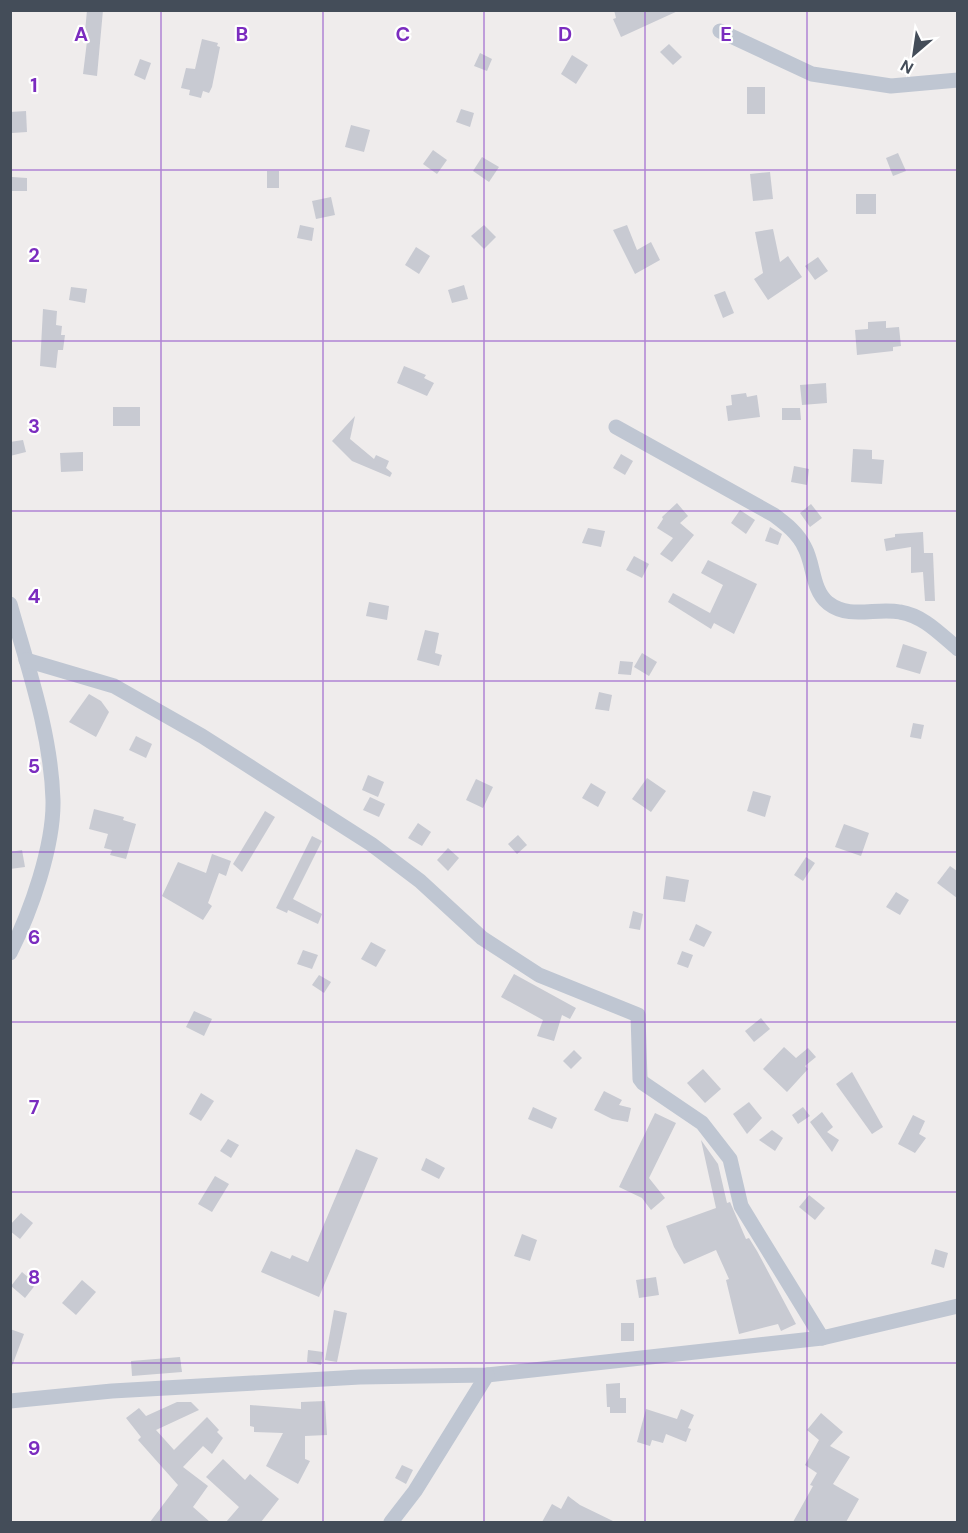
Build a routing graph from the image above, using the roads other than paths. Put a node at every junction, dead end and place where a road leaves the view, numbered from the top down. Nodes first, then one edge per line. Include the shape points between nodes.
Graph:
1 (720, 31) dead end
2 (957, 80) edge
3 (616, 427) dead end
4 (10, 604) edge
5 (957, 649) edge
6 (26, 660) junction
7 (10, 953) edge
8 (957, 1306) edge
9 (822, 1338) junction
10 (487, 1376) junction
11 (10, 1401) edge
12 (391, 1522) edge

1 - 2 street via 812,74 891,86
3 - 5 street via 774,515 793,530 806,548 817,589 827,603 865,614 898,611 919,617
4 - 6 street
6 - 7 street via 49,756 53,801 49,842 28,915
6 - 9 street via 114,686 202,736 371,844 420,881 482,938 539,975 638,1015 640,1078 702,1123 730,1158 741,1206
8 - 9 street
9 - 10 street
10 - 11 street via 348,1378 112,1391
10 - 12 street via 415,1491

